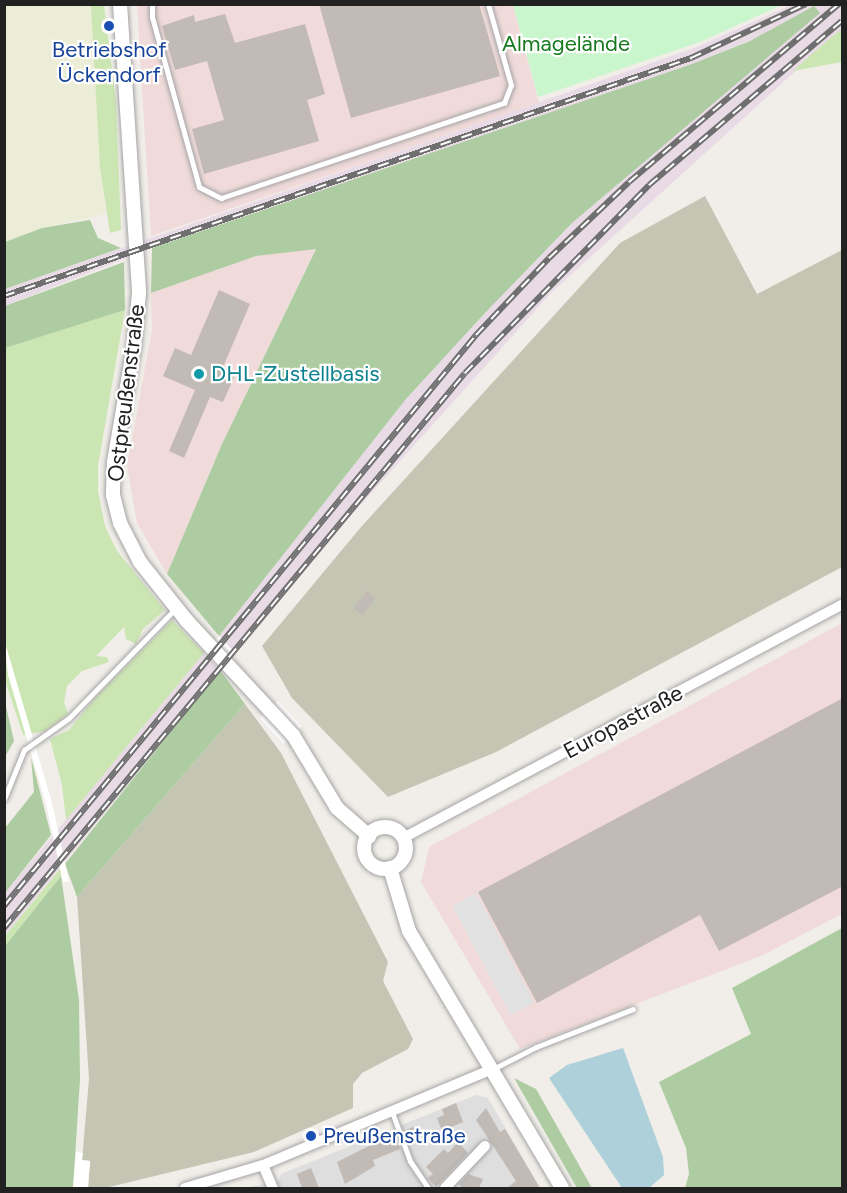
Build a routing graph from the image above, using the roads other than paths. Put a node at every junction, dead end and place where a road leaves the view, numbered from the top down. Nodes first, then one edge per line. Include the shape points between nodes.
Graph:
1 (120, 4) edge
2 (153, 4) edge
3 (489, 4) edge
4 (843, 605) edge
5 (176, 607) junction
6 (4, 799) edge
7 (369, 836) junction
8 (403, 838) junction
9 (390, 868) junction
10 (633, 1009) dead end
11 (493, 1069) junction
12 (392, 1112) junction
13 (485, 1146) dead end
14 (263, 1165) junction
15 (557, 1187) edge
16 (185, 1188) edge
17 (273, 1188) edge
18 (428, 1188) edge
19 (445, 1188) edge

1 - 5 street, Ostpreußenstraße via 139,293 134,346 119,424 114,495 129,543
2 - 3 lane via 152,17 199,187 221,198 504,103 511,85
4 - 8 street, Europastraße
5 - 6 lane via 69,718 24,750
5 - 7 street, Ostpreußenstraße via 293,735 337,808
7 - 8 street via 388,828
7 - 9 street via 366,857 375,867
8 - 9 street via 405,855
9 - 11 street via 409,931
10 - 11 lane via 536,1047
11 - 12 street
11 - 15 street
12 - 14 street
12 - 18 lane via 410,1161
13 - 19 street
14 - 16 street
14 - 17 street

